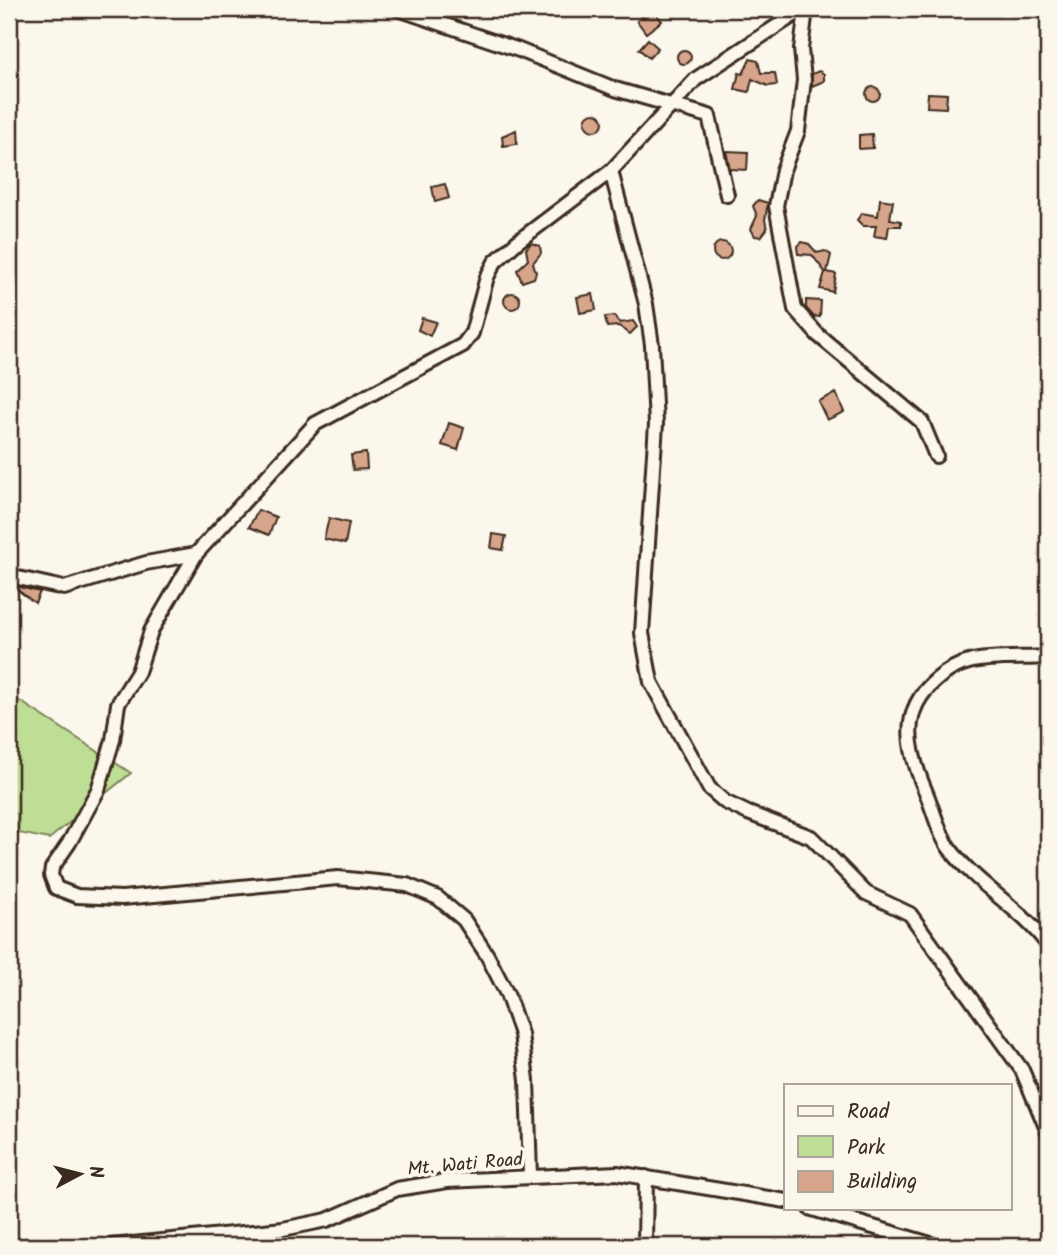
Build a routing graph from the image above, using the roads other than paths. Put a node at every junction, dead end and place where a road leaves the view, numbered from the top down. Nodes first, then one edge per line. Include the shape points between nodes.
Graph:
1 (398, 9) edge
2 (804, 9) edge
3 (671, 105) junction
4 (611, 171) junction
5 (727, 195) dead end
6 (936, 456) dead end
7 (196, 554) junction
8 (9, 576) edge
9 (1048, 657) edge
10 (1048, 945) edge
11 (1048, 1132) edge
12 (530, 1176) junction
13 (646, 1177) junction
14 (784, 1201) edge
15 (816, 1210) edge
16 (112, 1246) edge
17 (645, 1246) edge
18 (937, 1246) edge

1 - 3 street
2 - 3 street via 696,79
2 - 6 street via 798,131 776,206 795,309 827,343 922,422
3 - 4 street
3 - 5 street via 709,116
4 - 7 street via 495,262 472,333 463,345 315,424
4 - 11 street via 646,304 652,345 655,436 642,633 651,682 709,788 725,802 811,837 866,892 910,914 1022,1070
7 - 8 street via 146,563 64,588
7 - 12 street via 151,631 138,672 118,704 104,772 81,823 52,868 52,882 77,896 122,898 338,878 407,885 438,898 464,920 487,955 521,1034
9 - 10 street via 968,662 946,671 914,706 909,727 915,768 948,847
12 - 13 street, Mt. Wati Road via 617,1173
12 - 16 street, Mt. Wati Road via 397,1189 327,1220 283,1230
13 - 14 street, Mt. Wati Road
13 - 17 street
15 - 18 street

